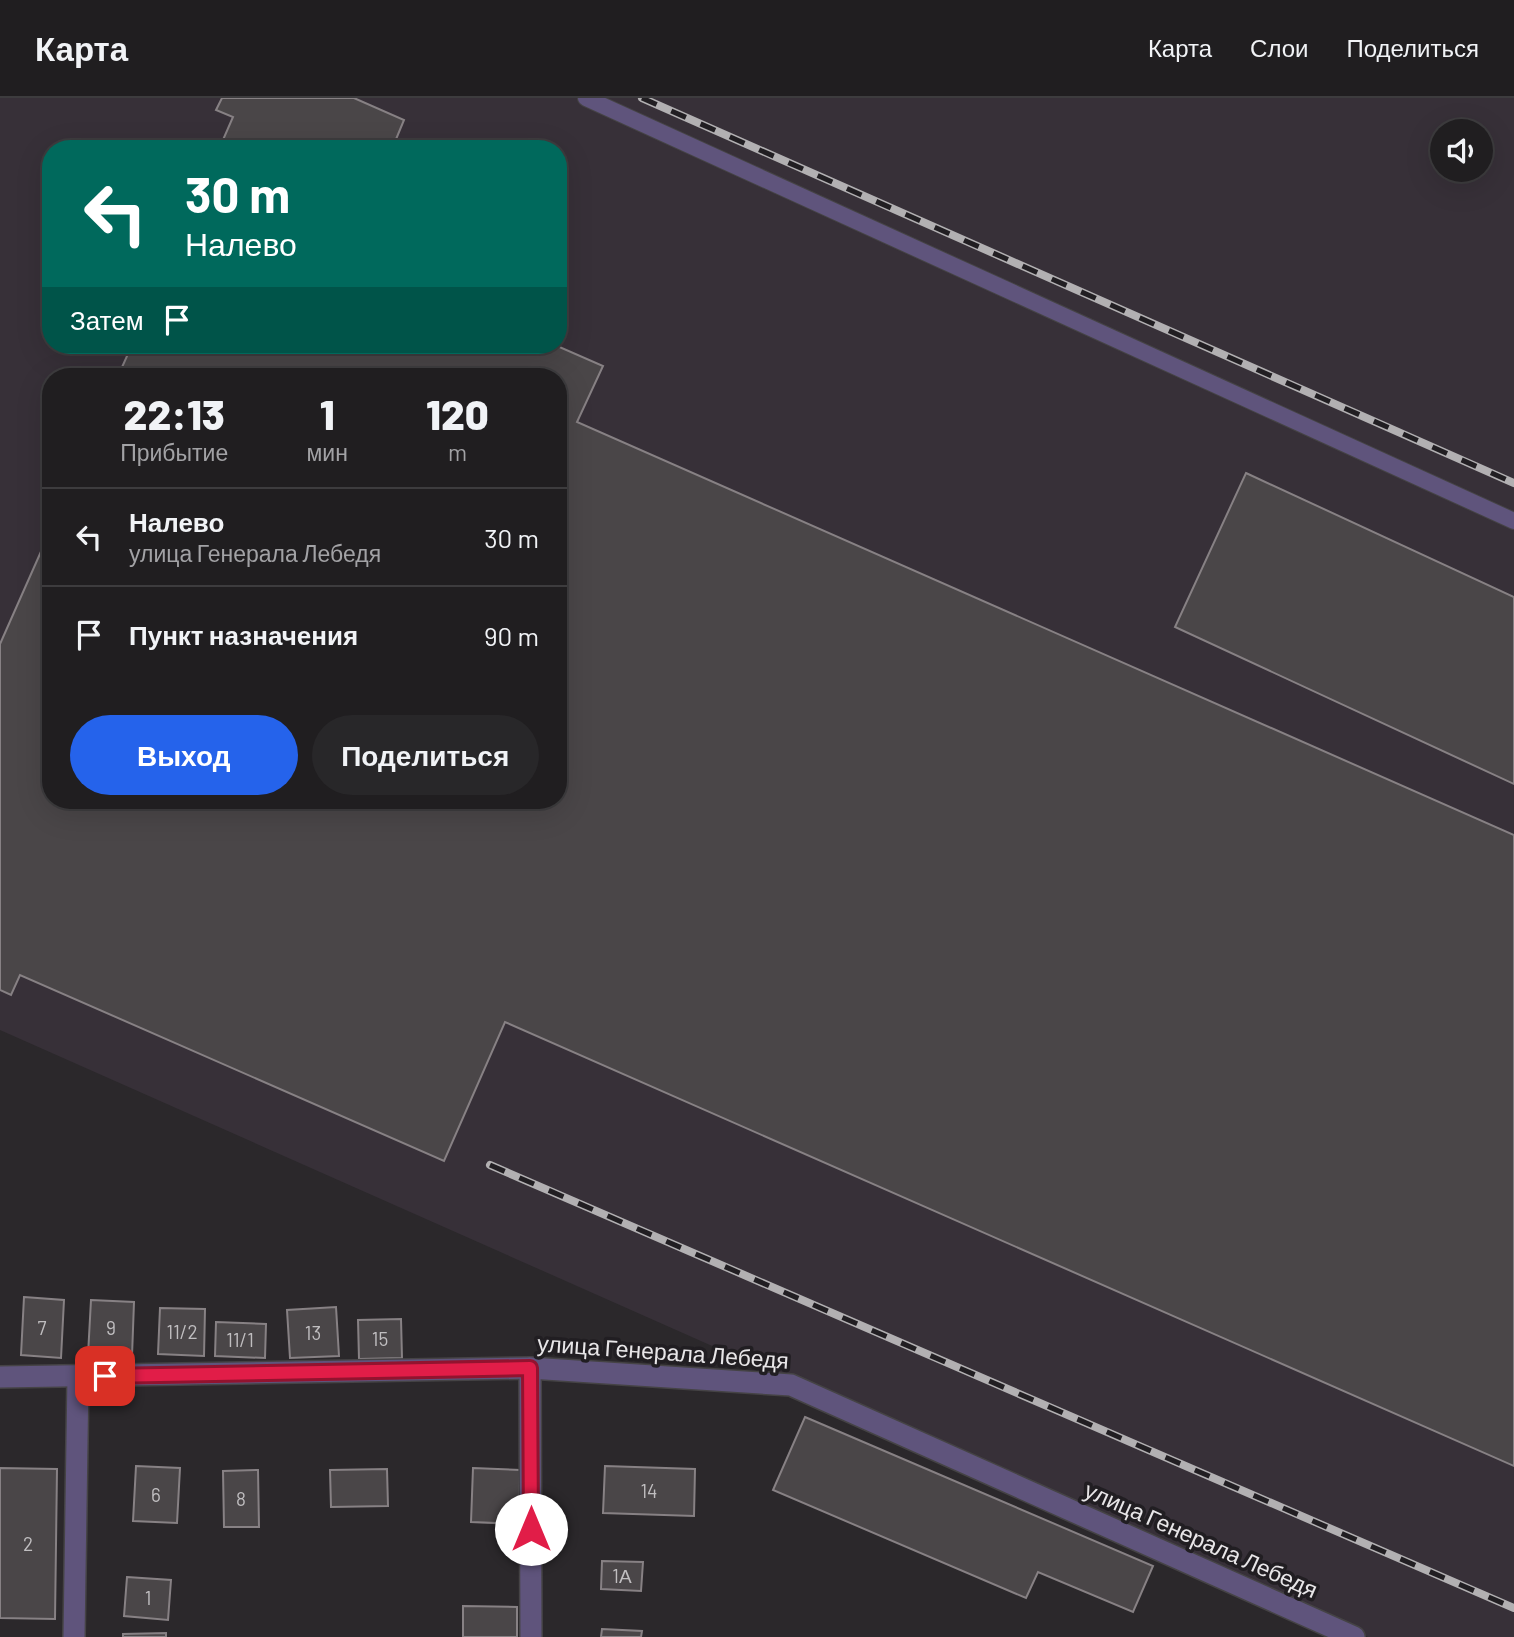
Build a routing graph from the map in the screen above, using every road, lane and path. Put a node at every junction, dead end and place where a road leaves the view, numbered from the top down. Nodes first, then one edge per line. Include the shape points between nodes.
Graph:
1 (586, 98) edge
2 (1514, 521) edge
3 (530, 1368) junction
4 (78, 1376) junction
5 (0, 1377) edge
6 (74, 1637) edge
7 (531, 1637) edge
8 (1353, 1637) edge

1 - 2 lane
3 - 4 street, улица Генерала Лебедя
3 - 7 street
3 - 8 street, улица Генерала Лебедя via 790,1385
4 - 5 street, улица Генерала Лебедя
4 - 6 street

